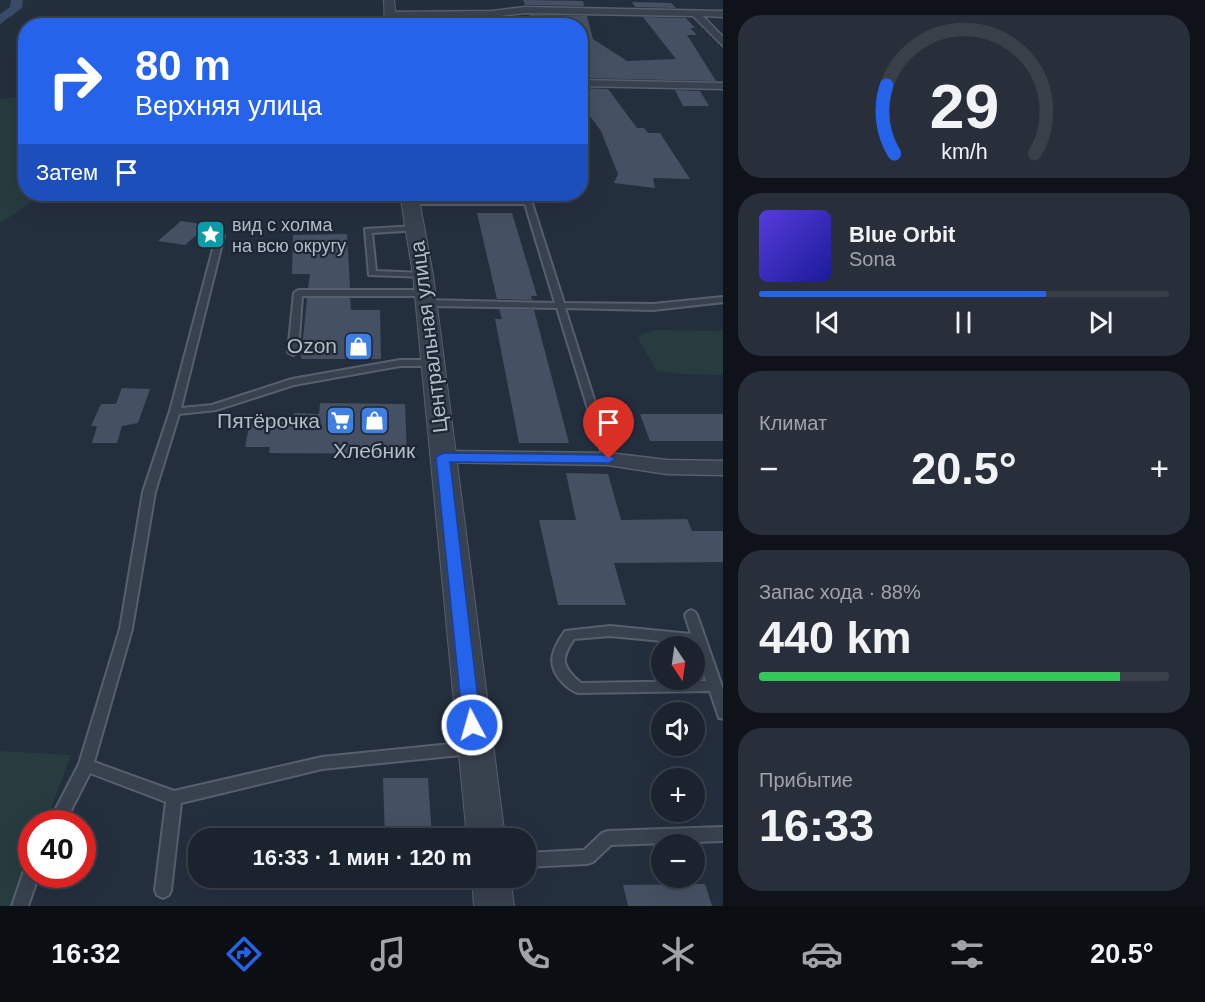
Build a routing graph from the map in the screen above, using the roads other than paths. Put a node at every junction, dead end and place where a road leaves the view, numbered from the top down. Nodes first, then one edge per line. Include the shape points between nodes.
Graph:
1 (389, 0) edge
2 (509, 0) edge
3 (696, 14) junction
4 (723, 14) edge
5 (517, 15) junction
6 (391, 18) edge
7 (441, 18) edge
8 (723, 44) edge
9 (588, 83) edge
10 (723, 86) edge
11 (412, 208) edge
12 (220, 236) dead end
13 (425, 290) junction
14 (723, 299) edge
15 (561, 304) junction
16 (293, 352) dead end
17 (431, 363) junction
18 (175, 411) junction
19 (443, 457) junction
20 (609, 459) junction
21 (723, 468) edge
22 (691, 615) dead end
23 (654, 636) edge
24 (698, 636) edge
25 (705, 658) edge
26 (705, 686) edge
27 (714, 686) junction
28 (651, 687) edge
29 (723, 714) edge
30 (474, 748) junction
31 (86, 765) junction
32 (174, 798) junction
33 (63, 810) edge
34 (485, 828) edge
35 (723, 834) edge
36 (536, 859) edge
37 (26, 888) edge
38 (491, 888) edge
39 (163, 890) dead end
40 (20, 906) edge
41 (494, 906) edge

1 - 6 street
2 - 5 street
3 - 4 street
3 - 5 street
3 - 8 street
5 - 7 street
9 - 10 street
11 - 13 street, Центральная улица
11 - 13 lane via 368,231 372,273
11 - 15 lane via 528,202
12 - 18 lane
13 - 15 lane
13 - 16 lane via 298,293
13 - 17 street, Центральная улица
14 - 15 lane via 653,307
15 - 20 lane
17 - 18 lane via 400,363 292,382 213,408
17 - 19 street, Центральная улица
18 - 31 lane via 148,492 126,629
19 - 20 street
19 - 30 street, Центральная улица
20 - 21 street via 667,467
22 - 24 lane
23 - 28 lane via 570,634 559,649 557,665 578,688
25 - 27 lane
26 - 27 lane
27 - 29 lane
30 - 32 lane via 322,763
30 - 34 street, Центральная улица
31 - 32 lane
31 - 33 lane
32 - 39 lane
35 - 36 lane via 608,838 586,857
37 - 40 lane
38 - 41 street

